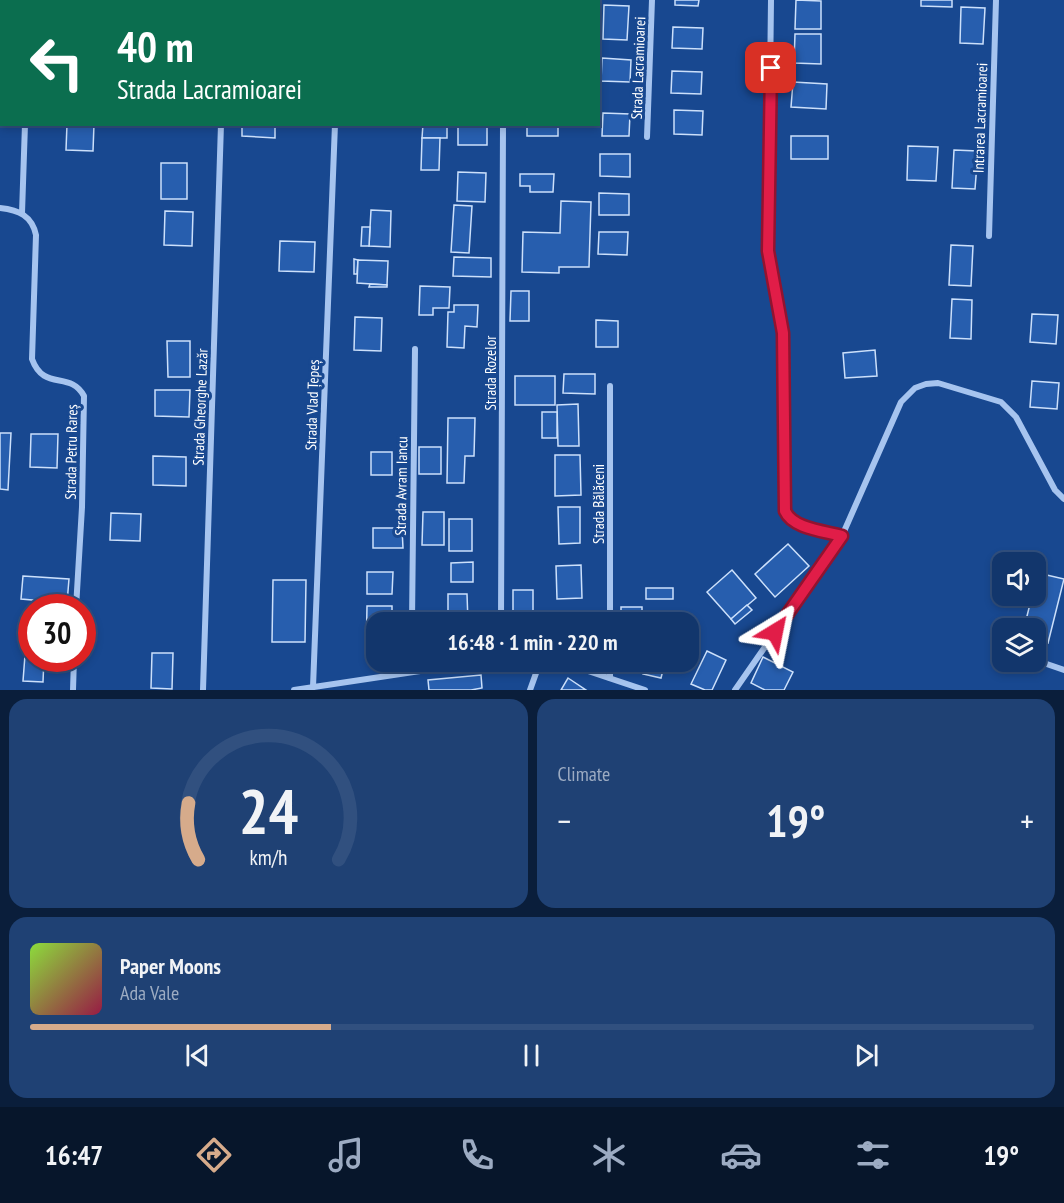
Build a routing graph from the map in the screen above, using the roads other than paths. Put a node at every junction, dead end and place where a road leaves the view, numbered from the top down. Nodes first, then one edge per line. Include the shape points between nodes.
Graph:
1 (652, 0) edge
2 (771, 0) edge
3 (996, 0) edge
4 (25, 126) edge
5 (221, 126) edge
6 (335, 126) edge
7 (503, 126) edge
8 (647, 138) dead end
9 (0, 208) edge
10 (22, 213) junction
11 (989, 236) dead end
12 (415, 349) dead end
13 (610, 386) dead end
14 (1064, 499) edge
15 (842, 536) junction
16 (77, 594) edge
17 (412, 612) edge
18 (501, 612) edge
19 (610, 612) edge
20 (1046, 664) edge
21 (1064, 670) edge
22 (74, 672) edge
23 (412, 672) edge
24 (535, 672) edge
25 (590, 672) edge
26 (610, 672) edge
27 (610, 678) junction
28 (313, 687) junction
29 (73, 690) edge
30 (203, 690) edge
31 (294, 690) edge
32 (530, 690) edge
33 (645, 690) edge
34 (735, 690) edge

1 - 8 street, Strada Lacramioarei
2 - 15 street via 768,251 783,333 785,511 804,526
3 - 11 street, Intrarea Lacramioarei
4 - 10 street
5 - 30 street, Strada Gheorghe Lazăr
6 - 28 street, Strada Vlad Țepeș
7 - 18 street, Strada Rozelor
9 - 10 street
10 - 16 street, Strada Petru Rareș via 36,235 32,359 44,377 72,383 84,396
12 - 17 street, Strada Avram Iancu
13 - 19 street, Strada Bălăceni
14 - 15 street via 1055,490 1016,417 1001,402 938,383 926,384 915,388 901,402
15 - 34 street
20 - 21 street
22 - 29 street
23 - 28 street
24 - 32 street
25 - 27 street
26 - 27 street
27 - 33 street
28 - 31 street

